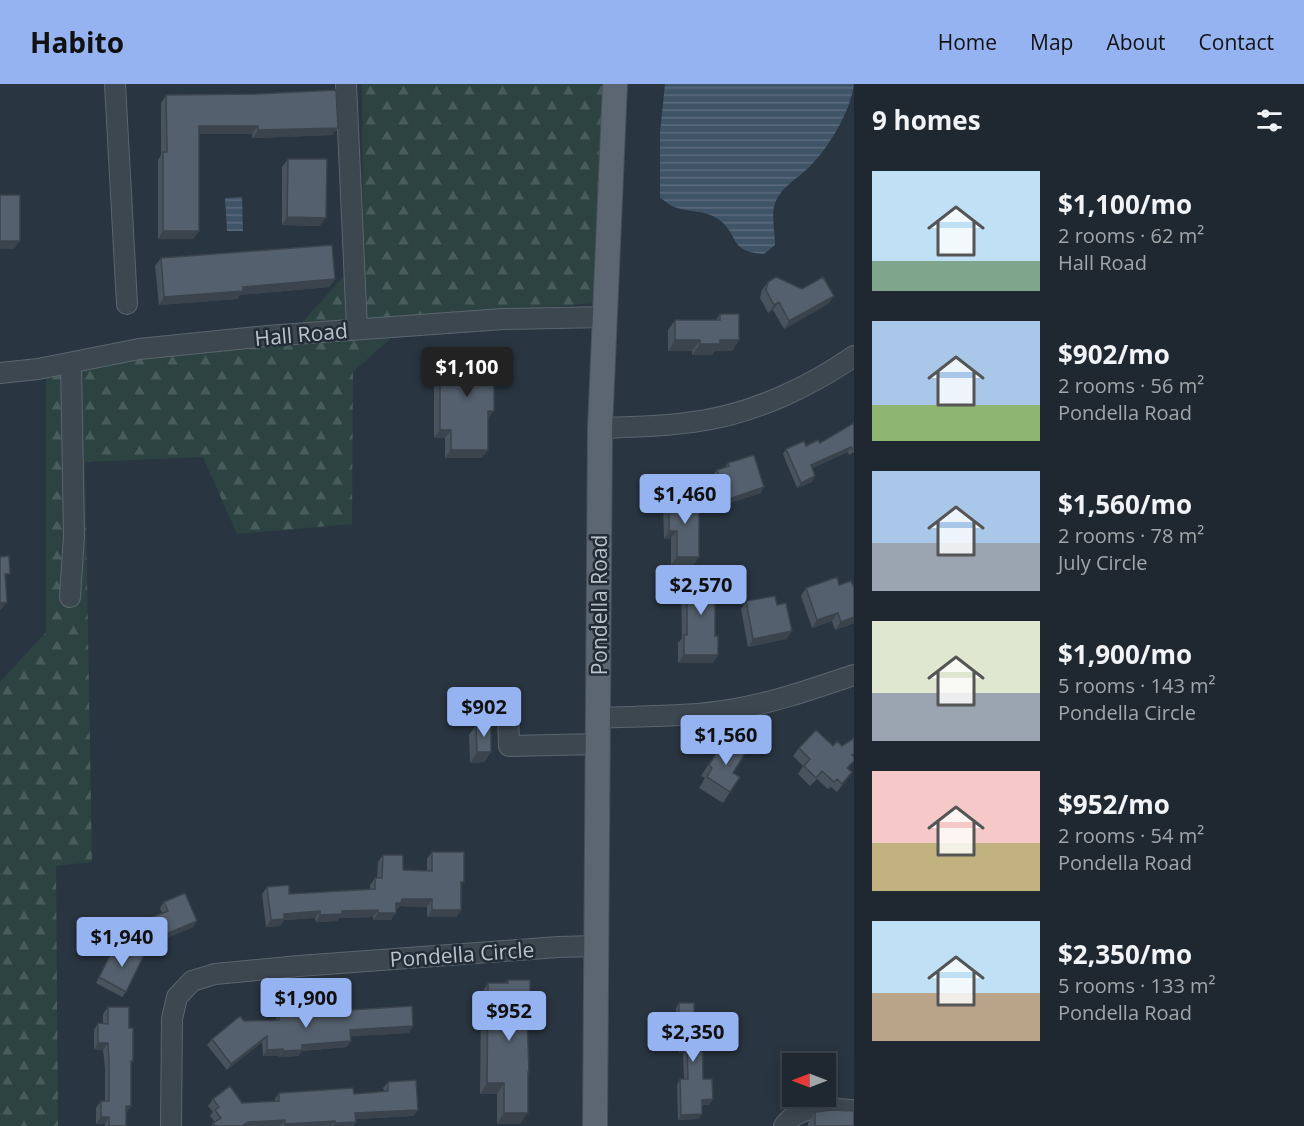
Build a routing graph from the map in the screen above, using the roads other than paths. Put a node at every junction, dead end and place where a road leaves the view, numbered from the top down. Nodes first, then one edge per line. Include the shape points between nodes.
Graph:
1 (115, 84) edge
2 (346, 84) edge
3 (615, 84) edge
4 (127, 304) dead end
5 (605, 317) junction
6 (357, 329) junction
7 (854, 356) edge
8 (71, 363) junction
9 (0, 373) edge
10 (600, 428) junction
11 (70, 597) dead end
12 (854, 675) edge
13 (478, 712) dead end
14 (598, 718) junction
15 (598, 744) junction
16 (596, 946) junction
17 (854, 1110) edge
18 (171, 1126) edge
19 (595, 1126) edge
20 (784, 1126) edge

1 - 4 street
2 - 6 street
3 - 5 main road, Pondella Road
5 - 6 street, Hall Road
5 - 10 main road, Pondella Road
6 - 8 street, Hall Road via 139,349
7 - 10 street via 813,381 734,413 649,427
8 - 9 street, Hall Road
8 - 11 street via 74,536
10 - 14 main road, Pondella Road
12 - 14 street via 735,709
13 - 15 street via 508,712 509,746
14 - 15 main road, Pondella Road
15 - 16 main road, Pondella Road
16 - 18 street, Pondella Circle via 299,966 215,974 192,981 177,998 172,1018
16 - 19 main road, Pondella Road
17 - 20 street via 809,1109 792,1115

